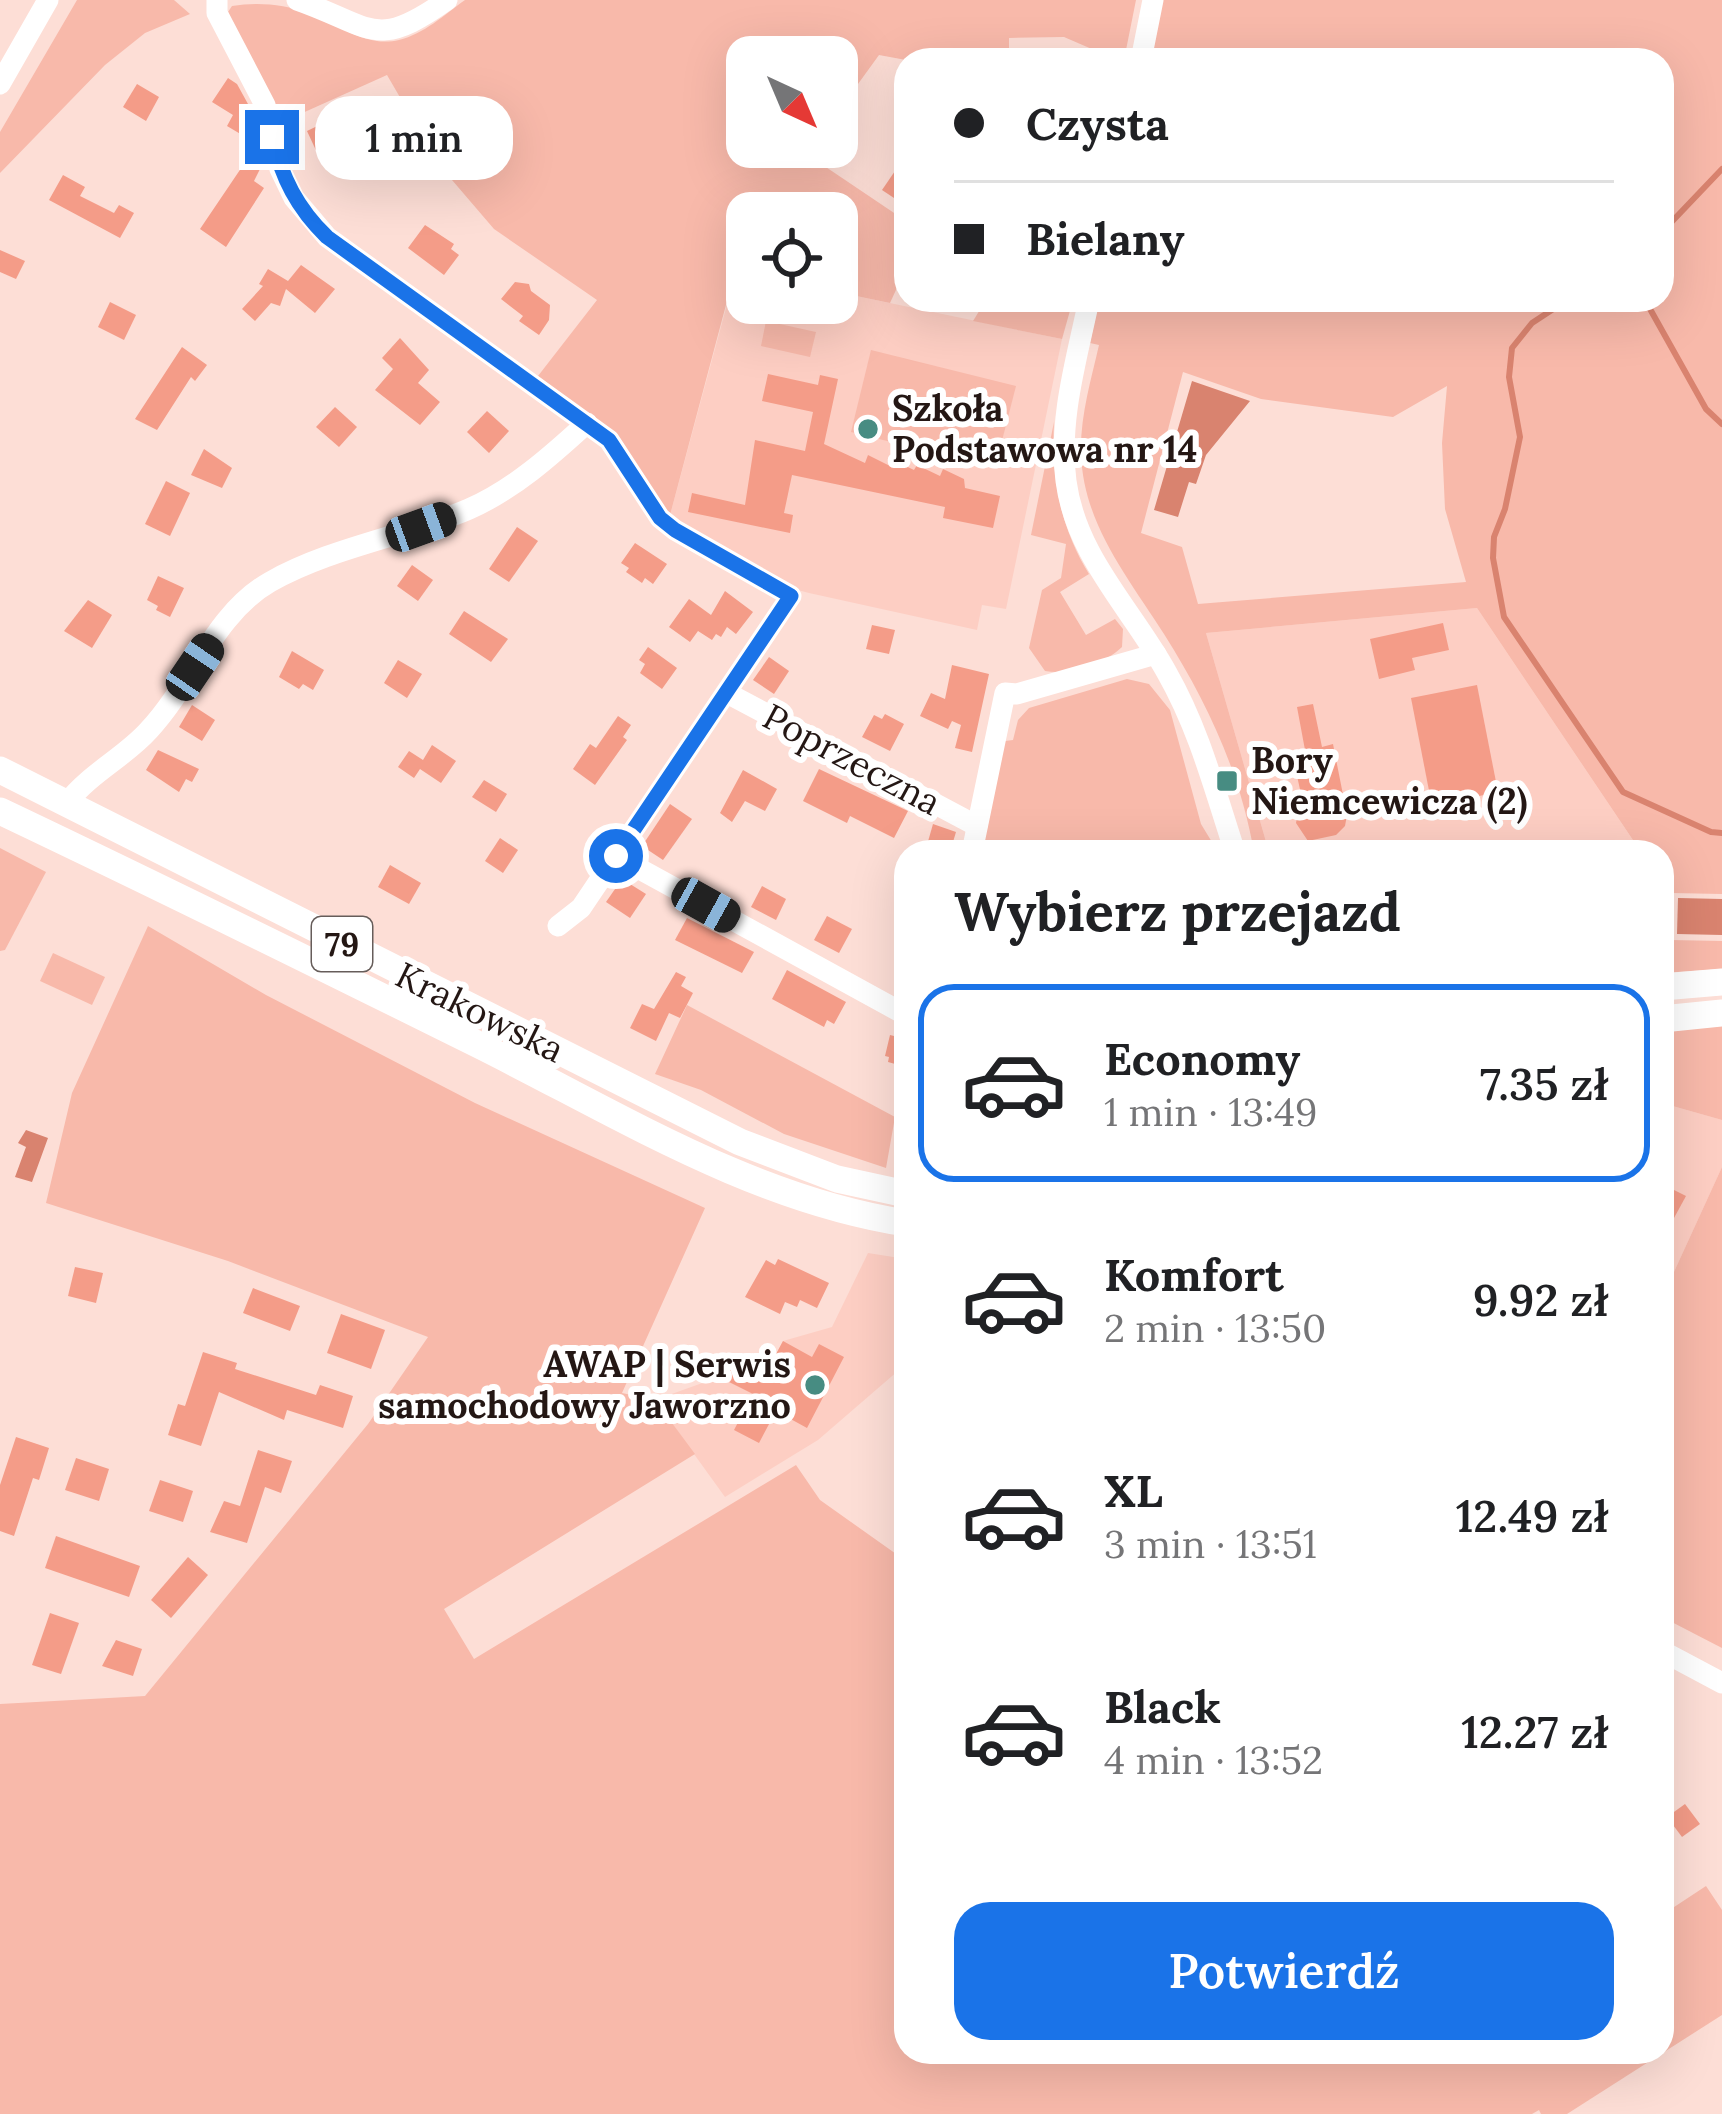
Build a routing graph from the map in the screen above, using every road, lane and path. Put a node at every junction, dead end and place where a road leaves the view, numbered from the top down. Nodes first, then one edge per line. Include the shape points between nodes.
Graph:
1 (217, 0) edge
2 (298, 0) edge
3 (447, 0) edge
4 (1154, 0) edge
5 (40, 2) edge
6 (1144, 48) edge
7 (0, 84) edge
8 (1087, 312) edge
9 (587, 423) junction
10 (1156, 654) junction
11 (727, 693) junction
12 (0, 770) edge
13 (67, 803) junction
14 (0, 811) edge
15 (977, 826) junction
16 (974, 840) edge
17 (1231, 840) edge
18 (616, 856) junction
19 (558, 926) dead end
20 (1722, 982) edge
21 (1674, 986) edge
22 (894, 1008) edge
23 (1722, 1013) edge
24 (1674, 1017) edge
25 (894, 1191) edge
26 (894, 1220) edge
27 (1674, 1657) edge
28 (1722, 1683) edge

1 - 9 street via 265,105 280,170 309,219
2 - 3 street via 376,31 409,26
4 - 6 street
5 - 7 street
8 - 10 street via 1068,409 1067,484 1097,568
9 - 11 street via 622,457 660,518 791,596
9 - 13 street via 491,498 317,560 249,596 148,731
10 - 15 street via 1005,693
10 - 17 street via 1193,725
11 - 15 street, Poprzeczna
11 - 18 street
12 - 13 main road, Krakowska / 79
13 - 25 main road, Krakowska / 79 via 740,1142
14 - 26 main road, Krakowska / 79 via 705,1159 822,1205
15 - 16 street
18 - 19 street via 581,908
18 - 22 street
20 - 21 main road
23 - 24 main road
27 - 28 street

